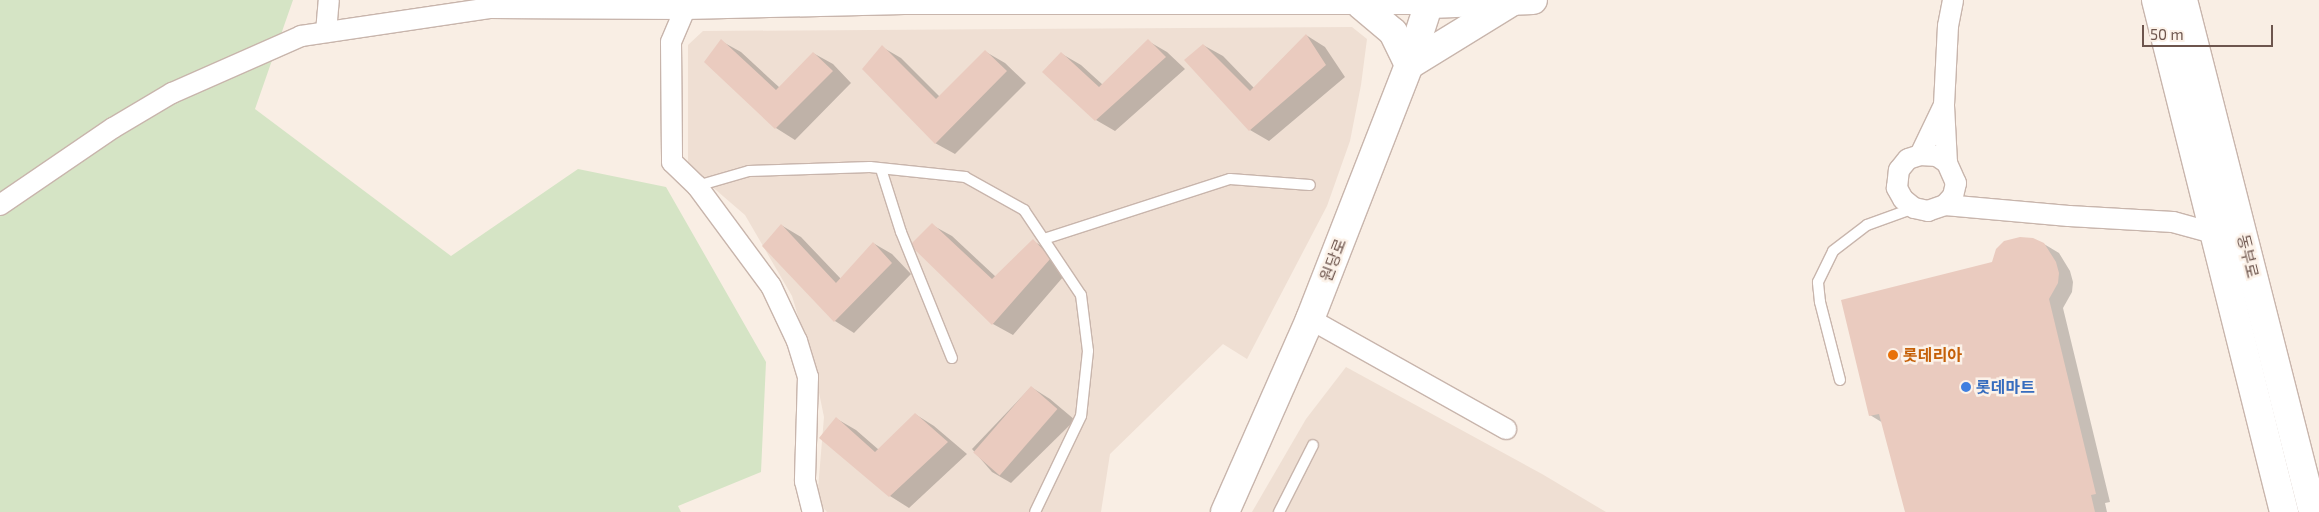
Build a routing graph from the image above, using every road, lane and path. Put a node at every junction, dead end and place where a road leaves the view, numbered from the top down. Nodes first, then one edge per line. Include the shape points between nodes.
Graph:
1 (330, 0) edge
2 (1518, 0) edge
3 (1952, 0) edge
4 (2156, 0) edge
5 (2183, 0) edge
6 (903, 2) edge
7 (1430, 2) edge
8 (1361, 5) junction
9 (685, 9) junction
10 (326, 32) junction
11 (1409, 65) junction
12 (1944, 105) junction
13 (1920, 154) junction
14 (1948, 163) junction
15 (880, 168) junction
16 (1956, 183) junction
17 (1310, 185) dead end
18 (697, 186) junction
19 (0, 205) edge
20 (1945, 205) junction
21 (1914, 208) junction
22 (1995, 209) junction
23 (2213, 233) junction
24 (1044, 239) junction
25 (1310, 318) junction
26 (952, 358) dead end
27 (1840, 380) dead end
28 (1506, 429) dead end
29 (1313, 445) dead end
30 (813, 512) edge
31 (1035, 512) edge
32 (1225, 512) edge
33 (1279, 512) edge
34 (2284, 512) edge
35 (2313, 512) edge

1 - 10 street
2 - 7 street
2 - 11 street
3 - 12 street
4 - 23 street, 동부로
5 - 35 street, 동부로
6 - 8 street
6 - 9 street
7 - 8 street
7 - 11 street, 원당로
8 - 11 street via 1393,32
9 - 10 street via 491,8
9 - 18 street via 671,42 672,162
10 - 19 street via 302,36 172,92
11 - 25 street, 원당로
12 - 13 street
12 - 14 street
13 - 14 street via 1937,156
13 - 21 street via 1908,159 1899,170 1897,188 1903,200
14 - 16 street
15 - 18 lane via 749,171
15 - 24 lane via 965,178 1024,210
15 - 26 lane via 901,232
16 - 20 street via 1953,196
16 - 22 street
17 - 24 lane via 1230,179
18 - 30 street via 771,286 797,341 808,377 805,481
20 - 21 street via 1928,211
20 - 22 street
21 - 27 lane via 1867,225 1833,251 1818,282
22 - 23 street via 2173,222
23 - 34 street, 동부로
24 - 31 lane via 1081,295 1088,351 1081,416
25 - 28 street
25 - 32 street, 원당로
29 - 33 lane

